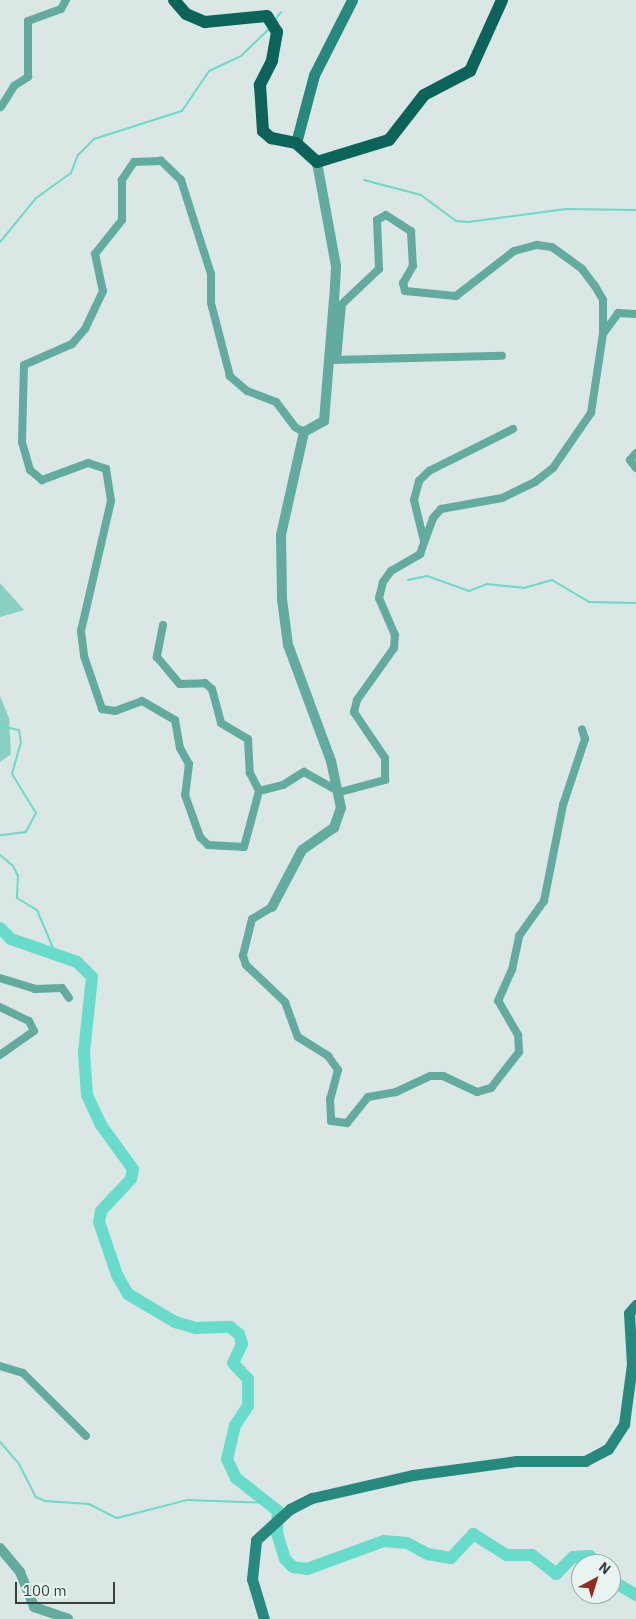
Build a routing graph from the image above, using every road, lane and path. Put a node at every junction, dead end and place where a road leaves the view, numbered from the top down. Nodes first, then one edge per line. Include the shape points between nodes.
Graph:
1 (66, 0) edge
2 (174, 0) edge
3 (352, 0) edge
4 (496, 0) edge
5 (502, 0) edge
6 (498, 15) junction
7 (1, 107) edge
8 (296, 143) junction
9 (317, 162) junction
10 (636, 314) edge
11 (603, 334) junction
12 (502, 356) dead end
13 (332, 360) junction
14 (513, 429) dead end
15 (304, 432) junction
16 (636, 453) edge
17 (636, 468) edge
18 (425, 543) junction
19 (163, 625) dead end
20 (582, 729) dead end
21 (259, 791) junction
22 (340, 792) junction
23 (272, 907) joint
24 (0, 978) edge
25 (69, 998) dead end
26 (0, 1007) edge
27 (0, 1055) edge
28 (636, 1306) edge
29 (0, 1366) edge
30 (86, 1436) dead end
31 (0, 1548) edge
32 (68, 1619) edge
33 (264, 1619) edge

1 - 7 street via 61,9 28,22 28,77 12,88
2 - 8 highway via 186,14 205,22 267,16 277,32 276,44 260,85 260,120 271,138
3 - 8 main road via 314,75
4 - 6 street
5 - 6 highway
6 - 9 highway via 470,71 424,96 389,140
8 - 9 highway
9 - 13 street via 336,266
10 - 11 street via 618,312
11 - 13 street via 603,300 595,286 575,263 552,247 537,244 514,251 456,296 405,291 404,283 413,266 411,231 386,215 377,220 380,269 342,304
11 - 18 street via 591,413 553,468 535,482 502,498 441,509
12 - 13 street
13 - 15 street via 324,421
14 - 18 street via 429,471 419,481 414,500
15 - 21 street via 295,427 276,402 247,391 230,376 211,303 211,274 181,180 161,161 134,162 122,180 122,220 95,254 103,291 85,329 72,344 24,365 23,451 30,470 42,480 88,463 101,464 109,477 108,517 92,572 91,599 81,631 102,709 114,712 142,700 171,715 190,764 185,795 200,837 208,845 246,845
15 - 22 street via 281,535 282,599 288,644
16 - 17 street via 630,460
18 - 22 street via 420,554 391,571 383,582 379,598 395,634 394,648 354,706 385,758 388,774 378,785
19 - 21 street via 157,657 180,684 205,683 212,689 221,723 248,739 250,773
20 - 23 street via 585,739 563,806 544,901 519,936 512,970 498,1001 518,1035 519,1052 491,1088 477,1092 443,1076 431,1076 396,1092 368,1097 347,1123 334,1124 328,1113 338,1070 328,1056 298,1037 285,1002 246,965 243,956 252,919
21 - 22 street via 307,772
22 - 23 street via 334,828 302,850
24 - 25 street via 35,989 62,988
26 - 27 street via 29,1021 34,1031
28 - 33 main road via 629,1313 632,1364 624,1424 608,1449 585,1461 516,1461 413,1475 305,1502 256,1540 252,1579
29 - 30 street via 23,1373
31 - 32 street via 20,1572 34,1607

